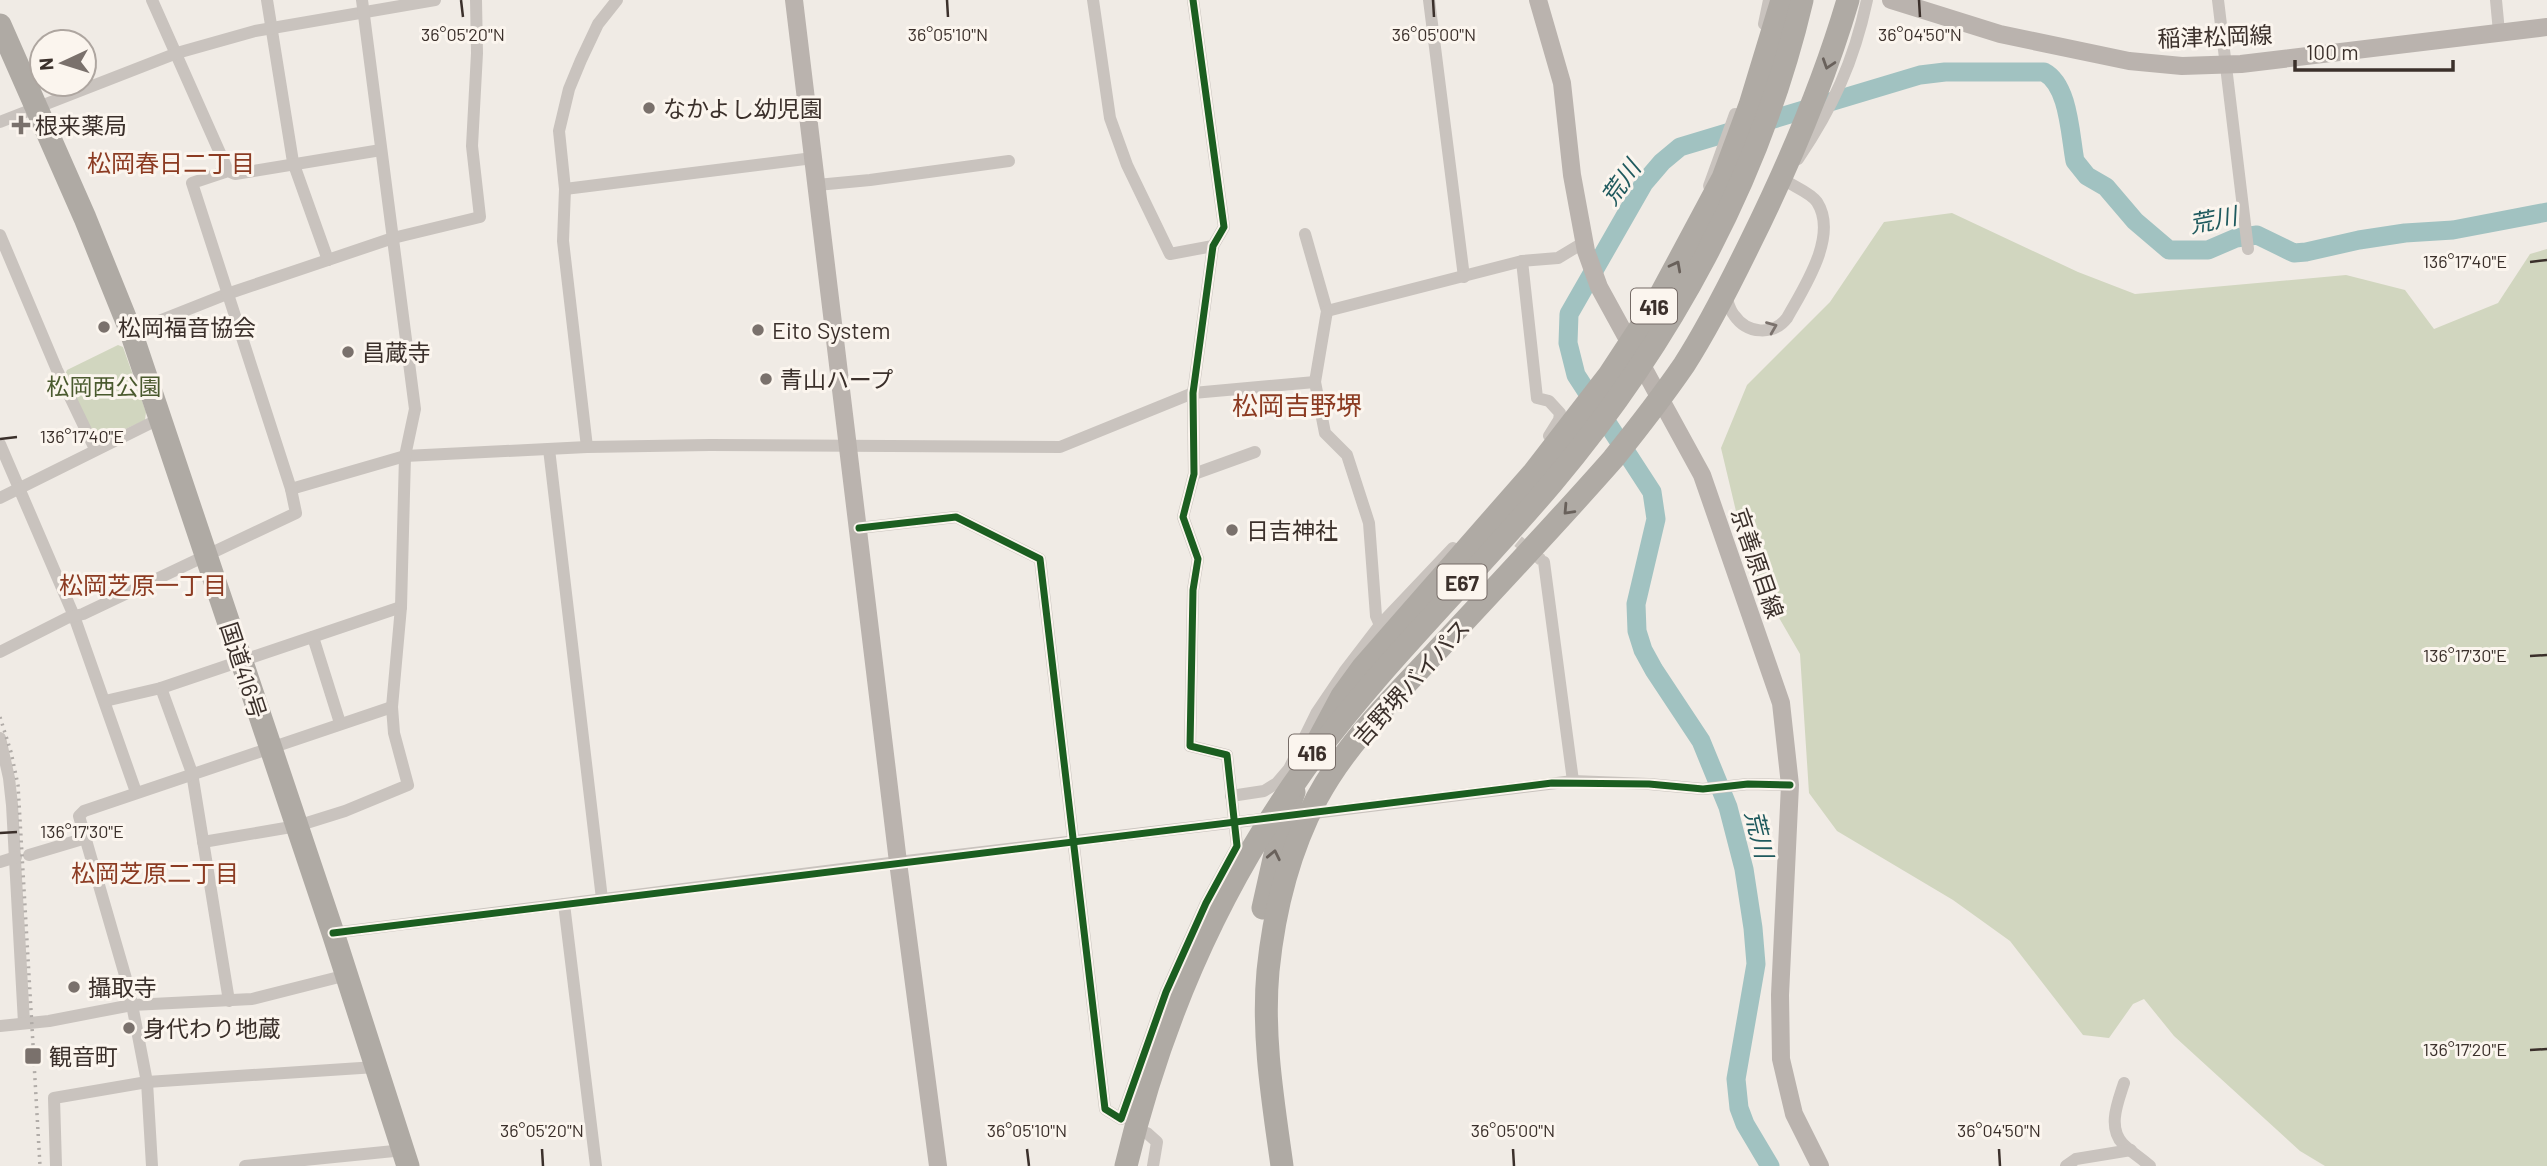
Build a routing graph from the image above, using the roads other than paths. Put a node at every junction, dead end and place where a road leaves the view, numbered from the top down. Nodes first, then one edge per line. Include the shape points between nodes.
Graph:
1 (152, 0) edge
2 (267, 0) edge
3 (435, 0) edge
4 (476, 0) edge
5 (617, 0) edge
6 (794, 0) edge
7 (1093, 0) edge
8 (1193, 0) edge
9 (1429, 0) edge
10 (1538, 0) edge
11 (1769, 0) edge
12 (1782, 0) edge
13 (1802, 0) edge
14 (1848, 0) edge
15 (1867, 0) edge
16 (1892, 0) edge
17 (2218, 0) edge
18 (2496, 0) edge
19 (363, 6) edge
20 (0, 25) edge
21 (272, 26) junction
22 (2547, 26) edge
23 (2499, 32) junction
24 (177, 53) junction
25 (2225, 64) junction
26 (37, 107) junction
27 (0, 122) edge
28 (1811, 128) junction
29 (381, 150) junction
30 (1727, 152) junction
31 (813, 158) junction
32 (1009, 161) dead end
33 (293, 163) junction
34 (228, 171) junction
35 (817, 185) junction
36 (565, 189) junction
37 (1774, 198) junction
38 (1305, 234) dead end
39 (0, 235) edge
40 (393, 238) junction
41 (2247, 242) dead end
42 (1583, 243) junction
43 (1213, 246) junction
44 (328, 260) junction
45 (1522, 261) junction
46 (1464, 276) junction
47 (227, 294) junction
48 (1725, 294) junction
49 (1328, 311) junction
50 (131, 332) junction
51 (1629, 344) junction
52 (1315, 382) junction
53 (1193, 393) junction
54 (1660, 399) junction
55 (161, 418) junction
56 (0, 444) edge
57 (587, 447) junction
58 (849, 447) junction
59 (95, 449) junction
60 (549, 449) junction
61 (1255, 452) dead end
62 (405, 456) junction
63 (1194, 474) junction
64 (18, 487) junction
65 (291, 489) junction
66 (0, 498) edge
67 (859, 528) junction
68 (207, 557) junction
69 (1544, 562) tunnel mouth
70 (401, 607) junction
71 (74, 616) junction
72 (1380, 625) junction
73 (313, 637) junction
74 (0, 652) edge
75 (240, 660) junction
76 (161, 688) junction
77 (105, 701) junction
78 (392, 707) junction
79 (340, 723) junction
80 (0, 738) edge
81 (270, 747) junction
82 (192, 773) junction
83 (1573, 781) junction
84 (1790, 785) junction
85 (136, 792) junction
86 (1231, 796) junction
87 (1310, 814) junction
88 (1284, 817) junction
89 (1234, 822) junction
90 (297, 826) junction
91 (86, 838) junction
92 (1074, 841) junction
93 (203, 842) junction
94 (22, 856) junction
95 (0, 862) edge
96 (898, 862) junction
97 (602, 899) junction
98 (564, 904) junction
99 (333, 933) junction
100 (347, 975) junction
101 (229, 1001) junction
102 (132, 1005) junction
103 (24, 1023) junction
104 (0, 1026) edge
105 (376, 1067) junction
106 (148, 1082) junction
107 (2124, 1083) dead end
108 (1147, 1133) dead end
109 (2131, 1150) junction
110 (406, 1158) edge
111 (56, 1166) edge
112 (152, 1166) edge
113 (245, 1166) edge
114 (596, 1166) edge
115 (938, 1166) edge
116 (1126, 1166) edge
117 (1153, 1166) edge
118 (1266, 1166) edge
119 (1282, 1166) edge
120 (1820, 1166) edge
121 (2066, 1166) edge
122 (2150, 1166) edge

1 - 24 street
2 - 21 street
3 - 19 street
4 - 40 street via 472,146 480,217
5 - 36 street via 598,24 569,89 559,131
6 - 31 main road
7 - 43 street via 1110,118 1170,254
8 - 43 street via 1224,227
9 - 46 street
10 - 42 main road, 京善原目線 via 1562,83
11 - 30 street
12 - 30 highway, 吉野堺バイパス via 1751,105
13 - 116 highway, E67, bridge via 1771,105 1742,178 1693,279 1644,362 1551,484 1332,733 1280,805 1240,872 1195,961 1162,1041
14 -> 28 highway, 吉野堺バイパス
15 - 28 street via 1846,77
16 - 25 main road, 稲津松岡線 via 2000,34 2129,61
17 - 25 street
18 - 23 street
19 - 21 street
19 - 29 street
20 - 26 highway, 国道416号
21 - 24 street
21 - 33 street
22 - 23 main road, 稲津松岡線
23 - 25 main road, 稲津松岡線
24 - 26 street
24 - 34 street
25 - 41 street
26 - 27 street
26 - 50 highway, 国道416号
28 - 37 highway, 吉野堺バイパス
29 - 33 street
29 - 40 street
51 -> 30 highway, 吉野堺バイパス / 416 via 1667,284 1723,178
31 - 35 main road
31 - 36 street
32 - 35 street
33 - 34 street
33 - 44 street
34 - 47 street via 192,183
35 - 58 main road
36 - 57 street via 563,241
37 - 48 highway, 吉野堺バイパス / 416
48 -> 37 street via 1734,317 1763,332 1787,318 1819,259 1822,228 1814,198
38 - 49 street
39 - 59 street
40 - 44 street
40 - 62 street via 415,409
42 - 45 street via 1558,258
42 - 51 main road, 京善原目線
43 - 53 street
44 - 47 street
45 - 46 street
45 - 72 street via 1537,398 1556,407 1559,421 1488,516
46 - 49 street
47 - 50 street
47 - 65 street
48 - 54 highway, 吉野堺バイパス / 416
49 - 52 street
50 - 55 highway, 国道416号
51 - 54 main road, 京善原目線
51 - 88 highway, 吉野堺バイパス / 416 via 1516,493 1363,667 1327,723
52 - 53 street
52 - 72 street via 1325,433 1347,455 1368,523
53 - 58 street via 1060,447
53 - 63 street
54 - 84 main road, 京善原目線 via 1699,468 1781,703
54 -> 87 highway, 吉野堺バイパス / 416 via 1614,459 1375,718 1328,780
55 - 59 street
55 - 68 highway, 国道416号
56 - 64 street
57 - 58 street
57 - 60 street
58 - 67 main road
59 - 64 street
60 - 62 street
60 - 97 street
61 - 63 street
62 - 65 street
62 - 70 street
63 - 86 street via 1184,517 1198,559 1190,746 1227,755
64 - 66 street
64 - 71 street
65 - 68 street via 296,507 292,517
67 - 92 street via 956,517 1040,559
67 - 96 main road
68 - 71 street
68 - 75 highway, 国道416号
69 - 83 street
70 - 73 street
70 - 78 street
71 - 74 street
71 - 77 street
72 - 86 street via 1317,712 1289,769 1277,783
73 - 75 street
73 - 79 street
75 - 76 street
75 - 81 highway, 国道416号
76 - 77 street
76 - 82 street
77 - 85 street
78 - 79 street
78 - 90 street via 408,785
79 - 81 street
80 - 94 street
81 - 82 street
81 - 90 highway, 国道416号
82 - 85 street
82 - 93 street
83 - 84 street via 1703,789
83 - 87 street
84 - 120 main road, 京善原目線 via 1781,1059 1794,1114
85 - 91 street via 84,811 79,817
86 - 89 street
87 - 88 street
87 - 119 highway, 吉野堺バイパス / 416 via 1282,892 1268,971 1267,1052
88 - 89 street
118 -> 88 highway, 吉野堺バイパス / 416 via 1252,999 1264,900
89 - 92 street
89 - 92 street via 1237,846 1166,992 1125,1121 1105,1109
90 - 93 street
90 - 99 highway, 国道416号
91 - 94 street
91 - 102 street
92 - 96 street
93 - 101 street
94 - 95 street
94 - 103 street
96 - 97 street
96 - 115 main road
97 - 98 street
98 - 99 street
98 - 114 street
99 - 100 highway, 国道416号
100 - 101 street
100 - 105 highway, 国道416号
101 - 102 street
102 - 103 street
102 - 106 street
103 - 104 street
105 - 106 street
105 - 110 highway, 国道416号
106 - 111 street via 54,1098
106 - 112 street
107 - 109 street via 2114,1121 2121,1142
108 - 117 street via 1158,1147
109 - 121 street
109 - 122 street
110 - 113 street

